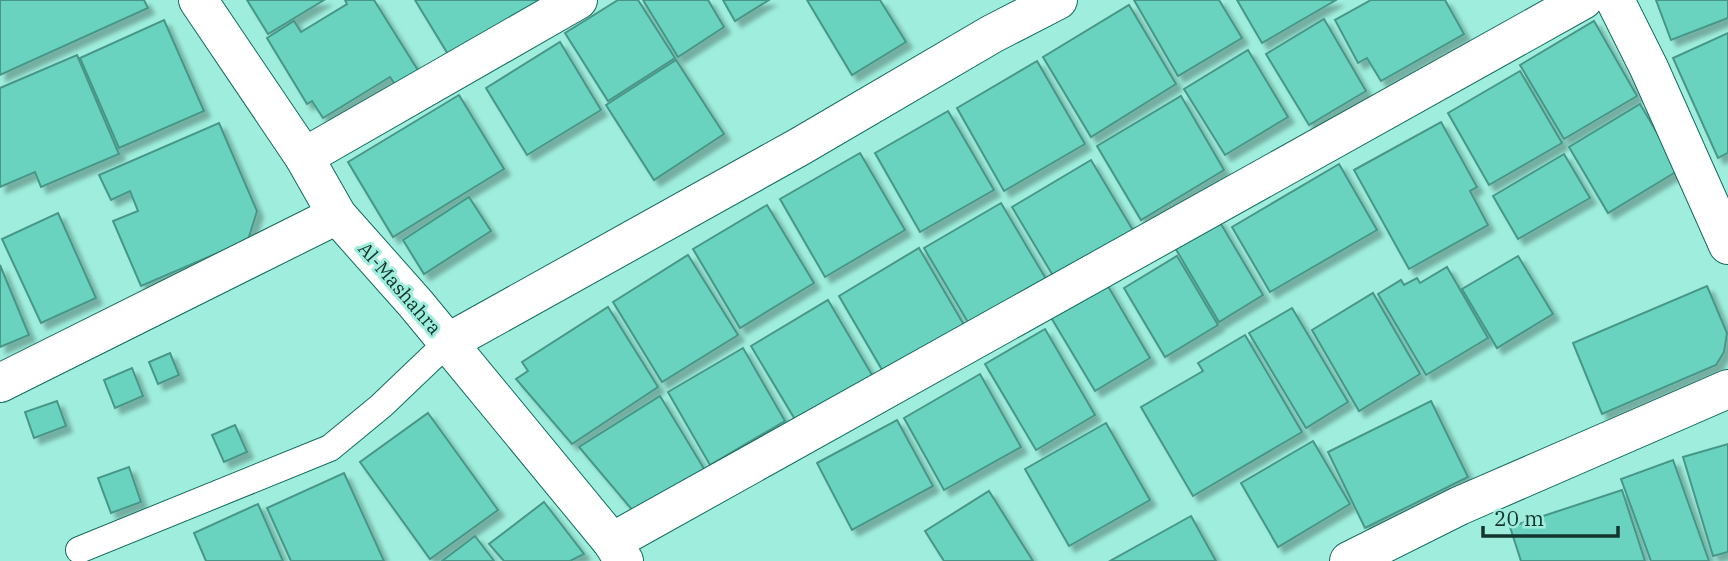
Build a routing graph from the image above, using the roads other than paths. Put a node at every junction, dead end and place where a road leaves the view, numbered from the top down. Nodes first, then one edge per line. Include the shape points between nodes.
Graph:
1 (198, 0) edge
2 (578, 0) edge
3 (1058, 0) edge
4 (1583, 0) edge
5 (1615, 0) edge
6 (304, 157) junction
7 (337, 215) junction
8 (1728, 245) edge
9 (447, 343) junction
10 (0, 383) edge
11 (1728, 388) edge
12 (79, 551) dead end
13 (618, 551) edge
14 (1349, 561) edge

1 - 6 street, Al-Mashahra
2 - 6 street
3 - 9 street
4 - 13 street
5 - 8 street
6 - 7 street, Al-Mashahra
7 - 9 street, Al-Mashahra
7 - 10 street
9 - 12 lane via 330,448
9 - 13 street, Al-Mashahra
11 - 14 street via 1458,506

